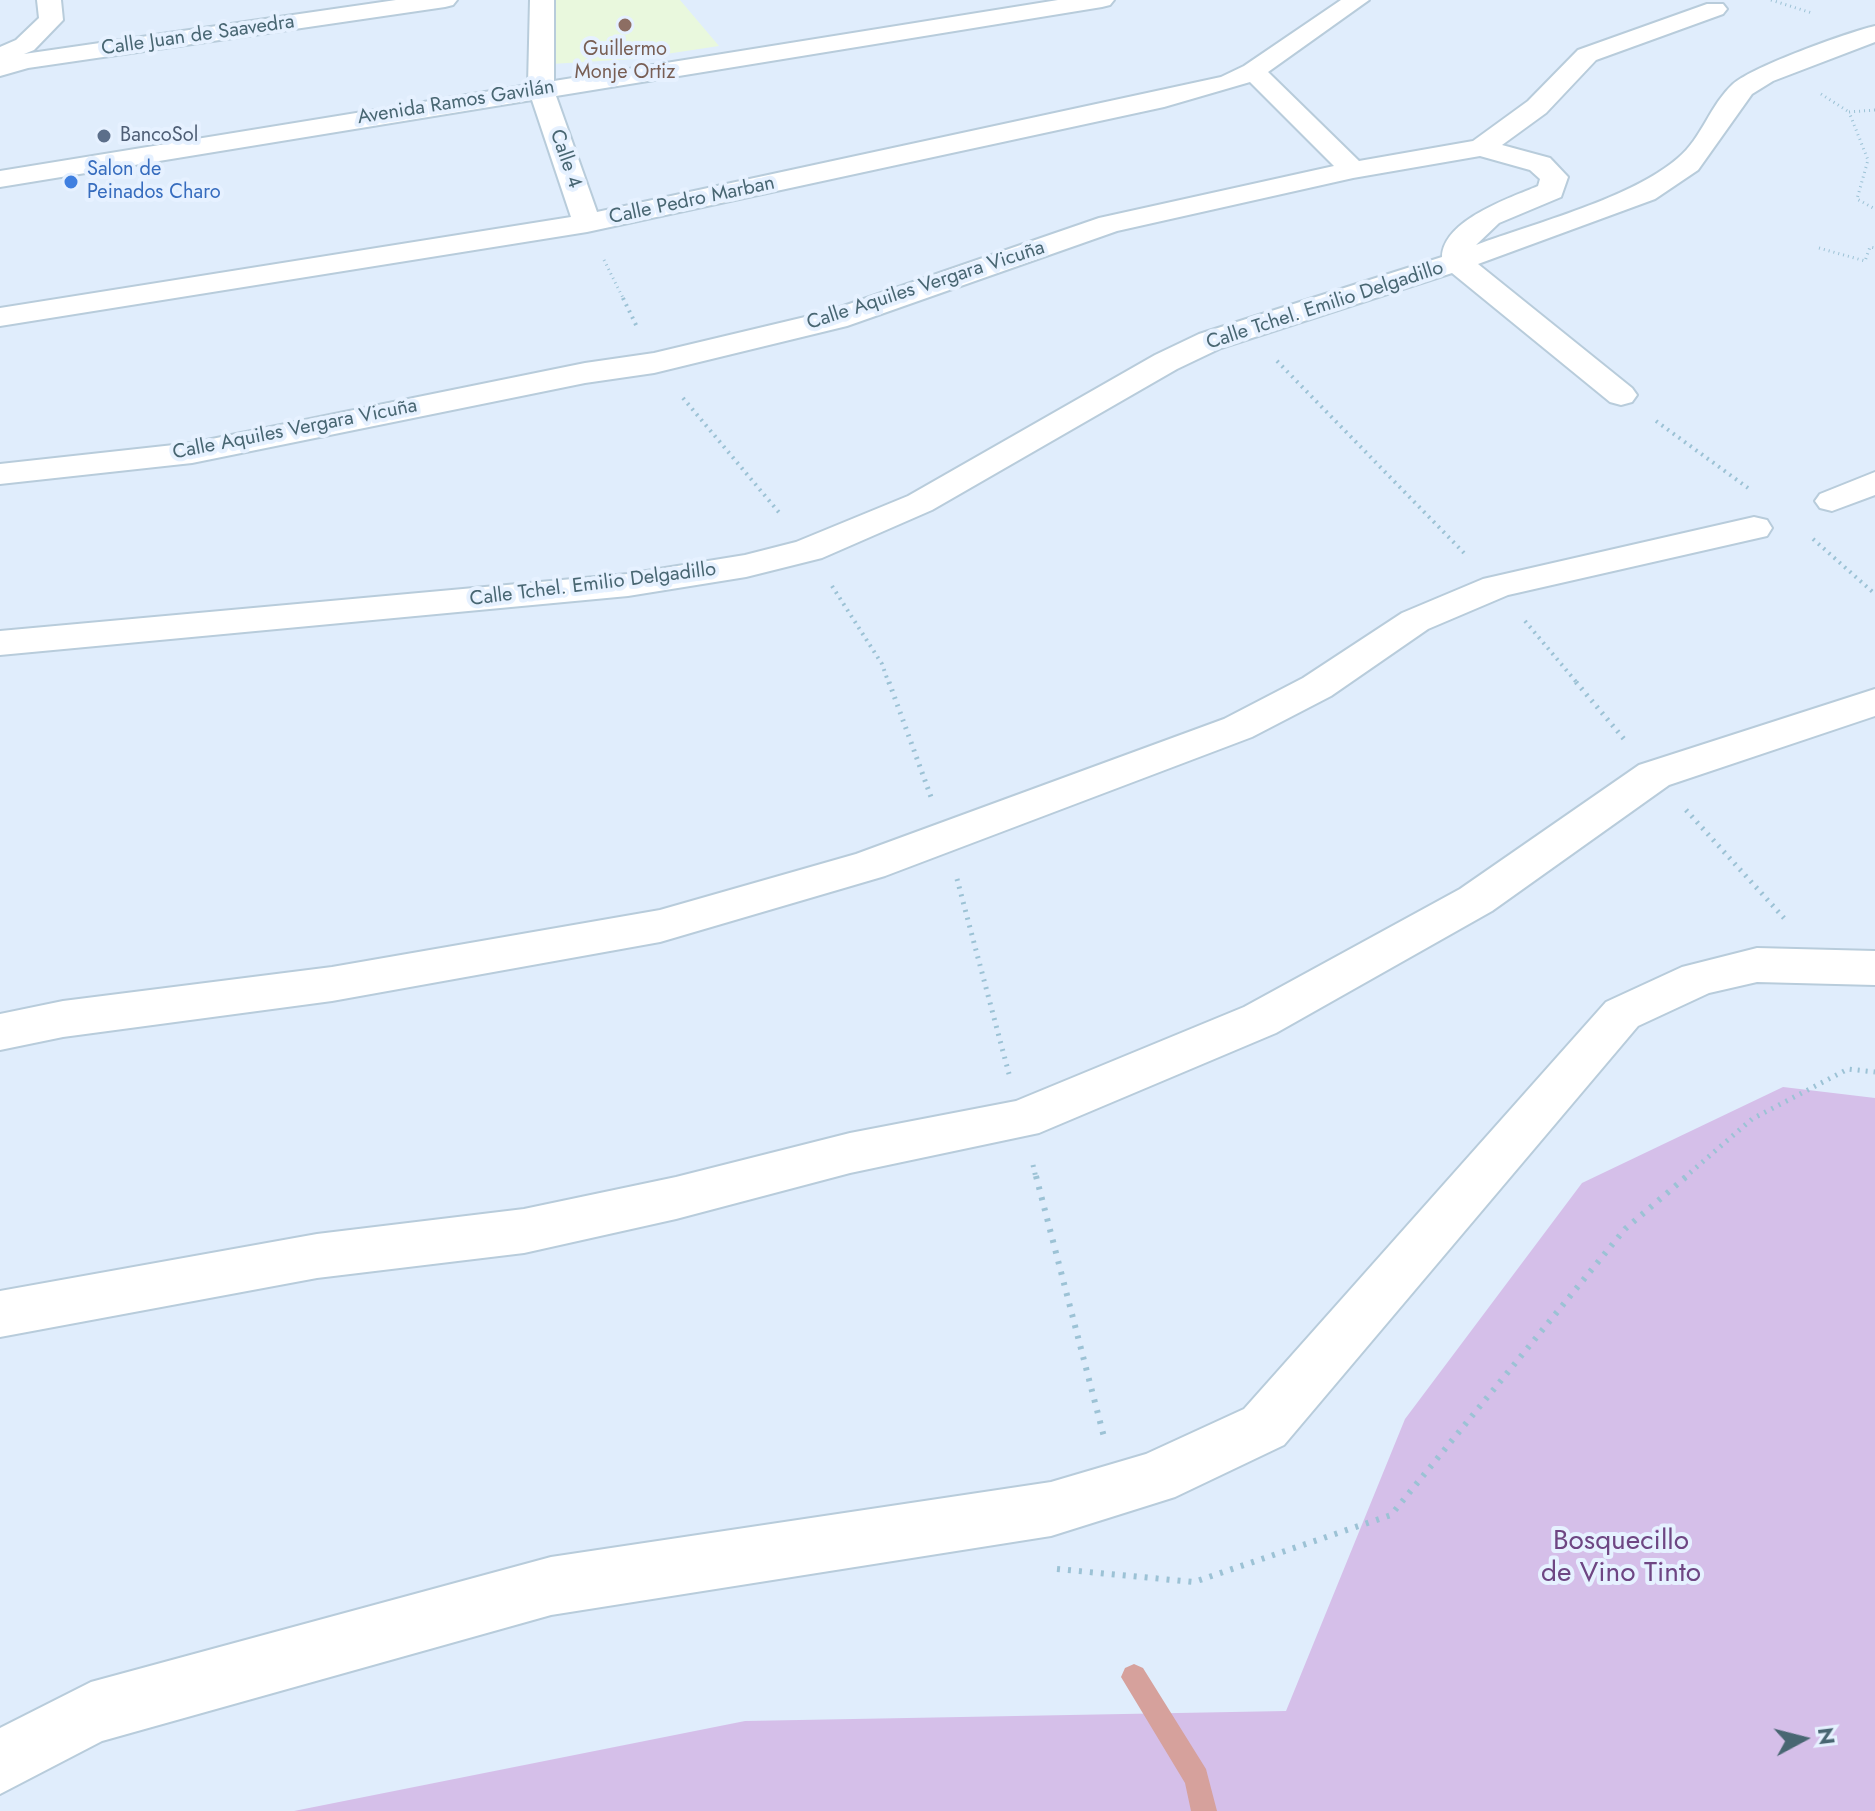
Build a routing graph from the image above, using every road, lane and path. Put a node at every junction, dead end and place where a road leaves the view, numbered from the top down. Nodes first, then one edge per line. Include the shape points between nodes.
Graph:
1 (49, 0) edge
2 (445, 0) edge
3 (542, 0) edge
4 (1102, 0) edge
5 (1357, 0) edge
6 (1715, 9) dead end
7 (1875, 33) edge
8 (0, 56) edge
9 (0, 68) edge
10 (1253, 71) junction
11 (541, 89) junction
12 (1875, 110) edge
13 (1481, 148) junction
14 (1353, 170) junction
15 (0, 179) edge
16 (1875, 209) edge
17 (587, 223) junction
18 (1819, 248) dead end
19 (1875, 248) edge
20 (1457, 262) junction
21 (0, 317) edge
22 (1245, 328) junction
23 (1621, 395) joint
24 (0, 474) edge
25 (1875, 482) edge
26 (1832, 501) dead end
27 (1754, 510) joint
28 (1811, 537) dead end
29 (1496, 587) junction
30 (1875, 594) edge
31 (0, 643) edge
32 (1875, 702) edge
33 (1875, 968) edge
34 (0, 1032) edge
35 (1875, 1072) edge
36 (0, 1314) edge
37 (1051, 1568) dead end
38 (0, 1762) edge

1 - 8 street via 51,20 25,45
2 - 9 street, Calle Juan de Saavedra
3 - 11 street, Calle 4
4 - 11 street, Avenida Ramos Gavilán
5 - 10 street, Calle Pedro Marban
6 - 13 street, Calle Aquiles Vergara Vicuña via 1587,55 1537,107
7 - 20 street, Calle Tchel. Emilio Delgadillo via 1743,89 1688,164 1645,193
10 - 14 street
10 - 17 street, Calle Pedro Marban via 1164,99
11 - 15 street, Avenida Ramos Gavilán
11 - 17 street, Calle 4
12 - 16 path via 1849,112 1868,160 1857,199
13 - 14 street, Calle Aquiles Vergara Vicuña
13 - 20 street via 1540,164 1554,177 1551,191 1489,217 1457,247
14 - 24 street, Calle Aquiles Vergara Vicuña via 1109,224 836,319 654,363 192,453
17 - 21 street, Calle Pedro Marban
18 - 19 path via 1865,261 1870,247
20 - 22 street, Calle Tchel. Emilio Delgadillo
20 - 23 street
22 - 29 path
22 - 31 street, Calle Tchel. Emilio Delgadillo via 1166,362 920,503 809,550 746,566 628,585
23 - 27 path
25 - 26 street
27 - 29 street
28 - 30 path
29 - 34 street via 1415,621 1317,687 1238,728 870,865 660,926 332,984
32 - 36 street via 1654,775 1476,900 1260,1020 1022,1119 850,1153 524,1231 317,1256
33 - 38 street via 1757,965 1698,979 1622,1014 1264,1427 1155,1478 1051,1509 551,1586 91,1713
35 - 37 path via 1848,1069 1752,1119 1625,1229 1391,1515 1194,1582

